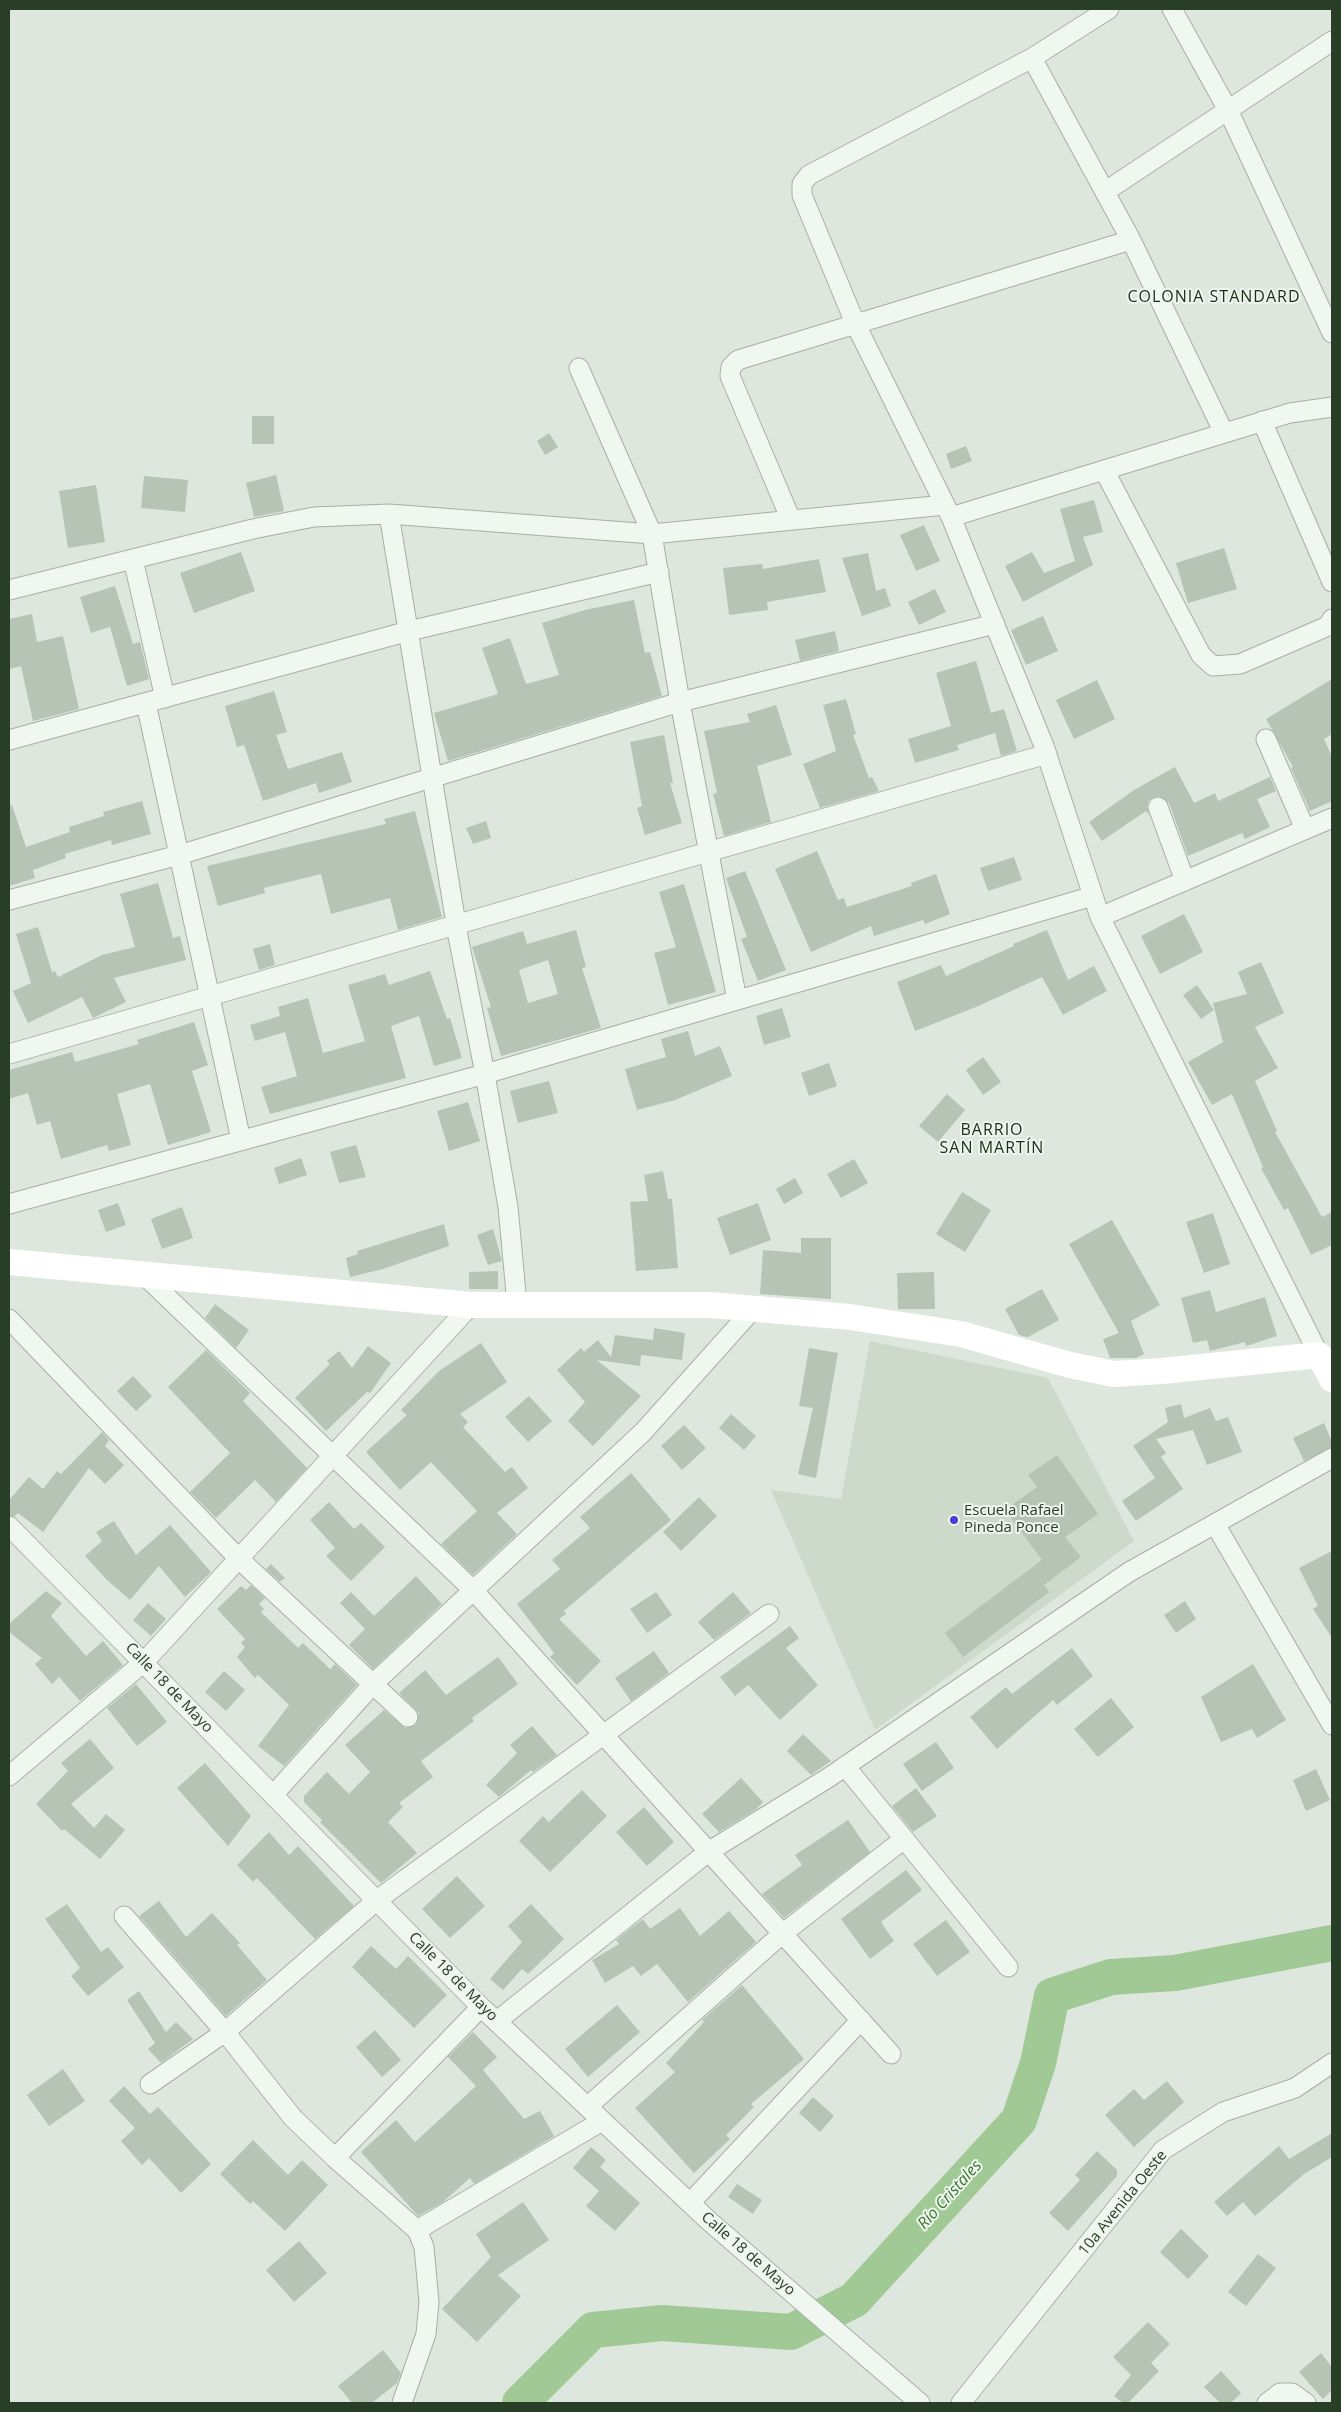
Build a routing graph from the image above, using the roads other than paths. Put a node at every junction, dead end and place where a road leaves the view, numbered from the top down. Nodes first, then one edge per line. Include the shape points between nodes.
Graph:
1 (1109, 9) edge
2 (1172, 9) edge
3 (1332, 42) edge
4 (1032, 58) junction
5 (1228, 110) junction
6 (1106, 191) junction
7 (1131, 240) junction
8 (855, 323) junction
9 (1332, 333) edge
10 (579, 368) dead end
11 (1331, 408) edge
12 (1262, 421) junction
13 (1224, 433) junction
14 (1104, 470) junction
15 (948, 511) junction
16 (389, 514) junction
17 (791, 520) junction
18 (652, 534) junction
19 (133, 559) junction
20 (660, 572) junction
21 (1332, 582) edge
22 (9, 590) edge
23 (1332, 619) edge
24 (995, 624) junction
25 (410, 632) junction
26 (165, 698) junction
27 (680, 702) junction
28 (146, 703) junction
29 (1266, 739) dead end
30 (9, 740) edge
31 (1047, 754) junction
32 (433, 777) junction
33 (1158, 807) dead end
34 (1332, 818) edge
35 (1305, 829) junction
36 (709, 852) junction
37 (179, 856) junction
38 (1185, 881) junction
39 (1093, 896) junction
40 (9, 900) edge
41 (1100, 917) junction
42 (457, 925) junction
43 (210, 996) junction
44 (737, 1000) junction
45 (9, 1054) edge
46 (485, 1074) junction
47 (241, 1140) junction
48 (9, 1204) edge
49 (10, 1258) edge
50 (144, 1274) junction
51 (517, 1304) junction
52 (471, 1305) junction
53 (754, 1308) junction
54 (9, 1319) edge
55 (1320, 1355) junction
56 (1332, 1379) edge
57 (333, 1456) junction
58 (1332, 1458) edge
59 (1215, 1524) junction
60 (9, 1526) edge
61 (238, 1558) junction
62 (473, 1590) junction
63 (769, 1614) dead end
64 (144, 1662) junction
65 (374, 1683) junction
66 (408, 1717) dead end
67 (1332, 1725) edge
68 (602, 1734) junction
69 (845, 1766) junction
70 (9, 1776) edge
71 (274, 1794) junction
72 (904, 1839) junction
73 (708, 1852) junction
74 (377, 1900) junction
75 (124, 1916) dead end
76 (782, 1934) junction
77 (1008, 1967) dead end
78 (481, 2007) junction
79 (861, 2020) junction
80 (497, 2021) junction
81 (225, 2032) junction
82 (892, 2054) dead end
83 (1332, 2063) edge
84 (150, 2084) dead end
85 (587, 2107) junction
86 (602, 2121) junction
87 (336, 2158) junction
88 (690, 2203) junction
89 (417, 2230) junction
90 (402, 2403) edge
91 (920, 2403) edge
92 (961, 2403) edge
93 (1267, 2403) edge
94 (1306, 2403) edge

1 - 4 street
2 - 5 street
3 - 5 street
4 - 6 street
4 - 8 street via 809,175 802,184 802,195
5 - 6 street
5 - 9 street
6 - 7 street
7 - 8 street
7 - 13 street
8 - 15 street
8 - 17 street via 749,355 731,367 733,385
10 - 18 street
11 - 12 street via 1290,412
12 - 13 street
12 - 21 street
13 - 14 street
14 - 15 street
14 - 23 street via 1201,655 1213,666 1240,664 1328,626
15 - 17 street
15 - 24 street
16 - 18 street
16 - 19 street via 314,517
16 - 25 street
17 - 18 street
18 - 20 street
19 - 22 street
19 - 26 street
20 - 25 street
20 - 27 street
24 - 27 street
24 - 31 street
25 - 26 street
25 - 32 street
26 - 28 street
27 - 32 street
27 - 36 street
28 - 30 street
28 - 37 street
29 - 35 street
31 - 36 street
31 - 39 street
32 - 37 street
32 - 42 street
33 - 38 street
34 - 35 street
35 - 38 street
36 - 42 street
36 - 44 street
37 - 40 street
37 - 43 street
38 - 41 street
39 - 41 street
39 - 44 street
41 - 55 street
42 - 43 street
42 - 46 street
43 - 45 street
43 - 47 street
44 - 46 street
46 - 47 street
46 - 51 street via 508,1207
47 - 48 street
49 - 50 street
50 - 52 street
50 - 57 street
51 - 52 street
51 - 53 street
52 - 57 street
53 - 55 street via 850,1317 960,1334 1114,1374
53 - 62 street via 643,1432
54 - 61 street
55 - 56 street
57 - 61 street
57 - 62 street
58 - 59 street
59 - 67 street
59 - 69 street via 1129,1572
60 - 64 street, Calle 18 de Mayo
61 - 64 street
61 - 65 street
62 - 65 street
62 - 68 street
63 - 68 street
64 - 70 street
64 - 71 street, Calle 18 de Mayo
65 - 66 street
65 - 71 street
68 - 73 street
68 - 74 street
69 - 72 street
69 - 73 street
71 - 74 street, Calle 18 de Mayo
72 - 76 street
72 - 77 street
73 - 76 street
73 - 80 street
74 - 78 street, Calle 18 de Mayo
74 - 81 street
75 - 81 street
76 - 79 street
76 - 85 street
78 - 80 street, Calle 18 de Mayo
78 - 87 street
79 - 82 street
79 - 88 street
80 - 85 street, Calle 18 de Mayo
81 - 84 street
81 - 87 street via 293,2118
83 - 92 street, 10a Avenida Oeste via 1295,2088 1223,2112 1163,2150
85 - 86 street, Calle 18 de Mayo
86 - 88 street, Calle 18 de Mayo
86 - 89 street
87 - 89 street
88 - 91 street, Calle 18 de Mayo
89 - 90 street via 424,2247 429,2302 426,2334
93 - 94 street via 1280,2393 1292,2393

